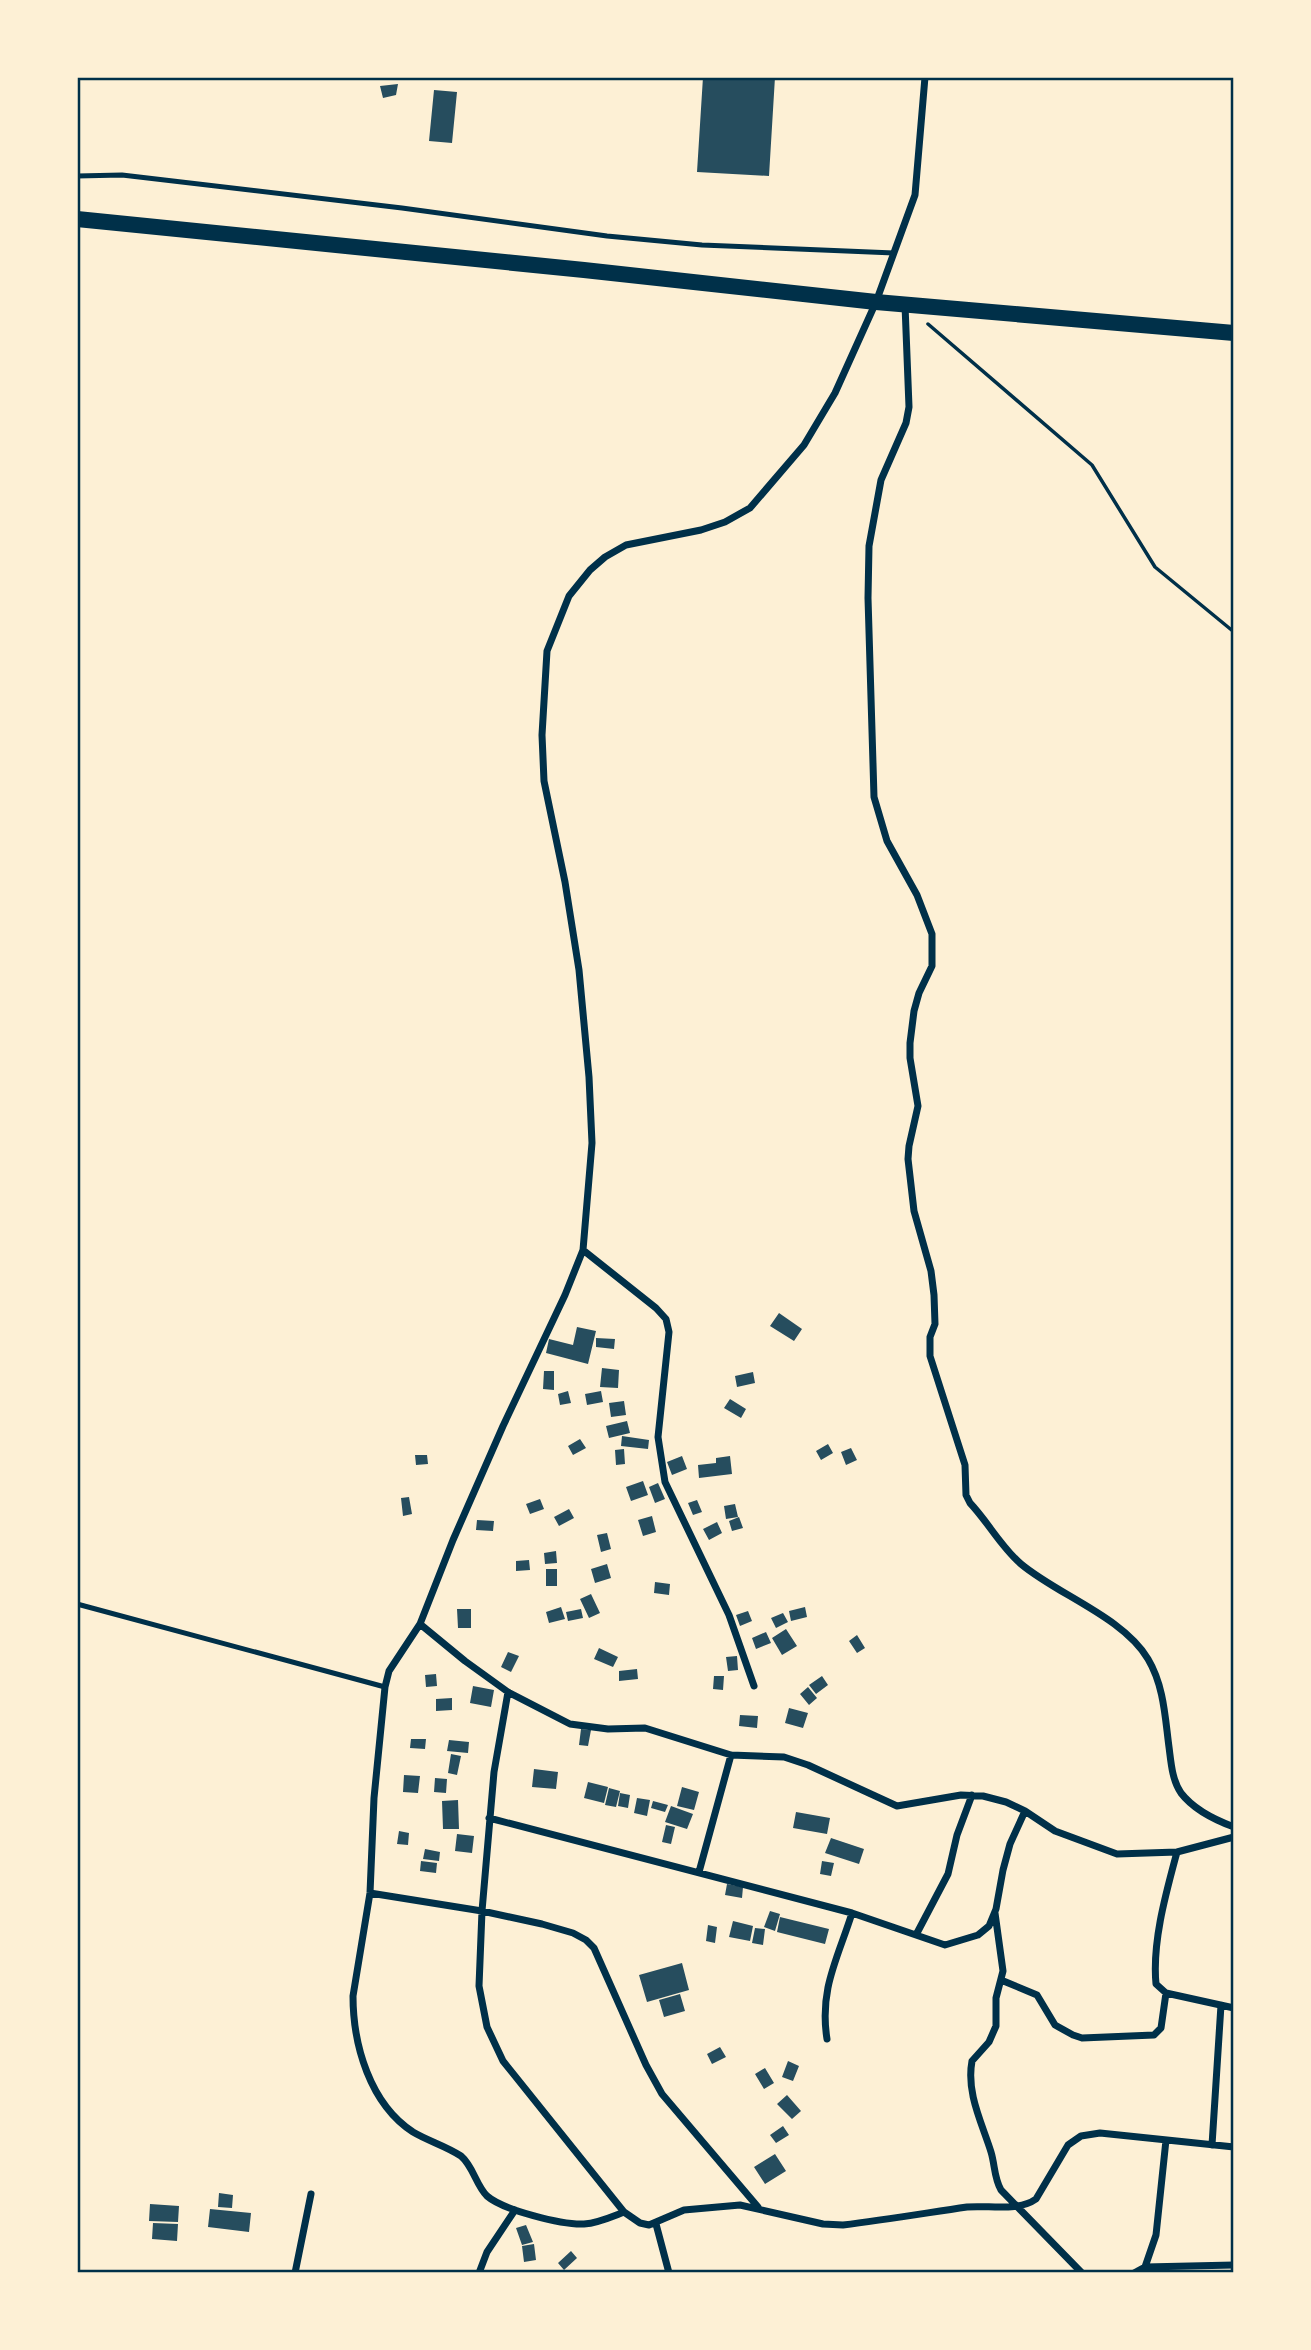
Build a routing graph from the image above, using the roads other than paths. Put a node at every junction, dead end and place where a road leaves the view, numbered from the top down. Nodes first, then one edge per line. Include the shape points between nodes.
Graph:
1 (925, 77) edge
2 (77, 176) edge
3 (77, 219) edge
4 (894, 253) junction
5 (876, 302) junction
6 (905, 305) junction
7 (1234, 334) edge
8 (583, 1250) junction
9 (77, 1604) edge
10 (420, 1624) junction
11 (754, 1686) dead end
12 (385, 1687) junction
13 (508, 1692) junction
14 (731, 1755) junction
15 (972, 1795) junction
16 (1025, 1811) junction
17 (489, 1818) junction
18 (1234, 1827) edge
19 (1234, 1837) edge
20 (1177, 1852) junction
21 (699, 1872) junction
22 (370, 1893) junction
23 (482, 1911) junction
24 (995, 1912) junction
25 (852, 1913) junction
26 (917, 1933) junction
27 (1001, 1980) junction
28 (1166, 1993) junction
29 (1221, 2005) junction
30 (1234, 2008) edge
31 (827, 2039) dead end
32 (1166, 2140) junction
33 (1212, 2145) junction
34 (1234, 2147) edge
35 (311, 2194) dead end
36 (1018, 2206) junction
37 (758, 2207) junction
38 (515, 2210) junction
39 (624, 2212) junction
40 (656, 2224) junction
41 (1234, 2265) edge
42 (1145, 2267) junction
43 (295, 2273) edge
44 (479, 2273) edge
45 (669, 2273) edge
46 (1082, 2273) edge
47 (1134, 2273) edge

1 - 4 street via 915,195
2 - 4 lane via 122,175 634,239
3 - 5 main road
4 - 5 street
5 - 6 main road
5 - 8 street via 835,393 804,445 750,508 725,522 626,545 605,557 569,596 547,651 541,735 544,781 579,970 589,1077 592,1143
6 - 7 main road
6 - 18 street via 909,407 878,493 869,546 868,598 874,797 887,841 932,933 932,966 917,1002 910,1043 918,1106 908,1159 934,1295 930,1356 965,1465 970,1503 1019,1563 1129,1636 1147,1658 1160,1686 1176,1783 1192,1805
8 - 10 street
8 - 11 street via 666,1319 669,1341 658,1437 665,1482 729,1615
9 - 12 lane
10 - 12 street
10 - 13 street
12 - 22 street
13 - 14 street via 570,1724 645,1728
13 - 17 street
14 - 15 street via 784,1757 897,1806
14 - 21 street
15 - 16 street
15 - 26 street via 948,1874
16 - 20 street via 1055,1831 1117,1854
16 - 24 street via 1010,1844
17 - 21 street
17 - 23 street
19 - 20 street
20 - 28 street via 1154,1972 1156,1984
21 - 25 street
22 - 23 street
22 - 38 street via 353,2013 359,2046 378,2097 415,2133 462,2157 488,2196
23 - 37 street via 573,1933 594,1948 662,2094
23 - 39 street via 479,1986 487,2027 503,2061
24 - 26 street via 989,1926 960,1942 945,1945
24 - 27 street
25 - 26 street
25 - 31 street via 824,2001
27 - 28 street via 1037,1995 1055,2025 1083,2038 1154,2035 1161,2028
27 - 36 street via 996,2026 972,2061 971,2081 997,2183
28 - 29 street
29 - 30 street
29 - 33 street
32 - 33 street
32 - 36 street via 1100,2133 1081,2136 1068,2145 1036,2199
32 - 42 street via 1156,2235
33 - 34 street
35 - 43 street
36 - 37 street via 970,2207 843,2225
36 - 46 street
37 - 40 street via 740,2204 684,2210
38 - 39 street via 584,2224
38 - 44 street
39 - 40 street via 640,2224
40 - 45 street
41 - 42 street
42 - 47 street

